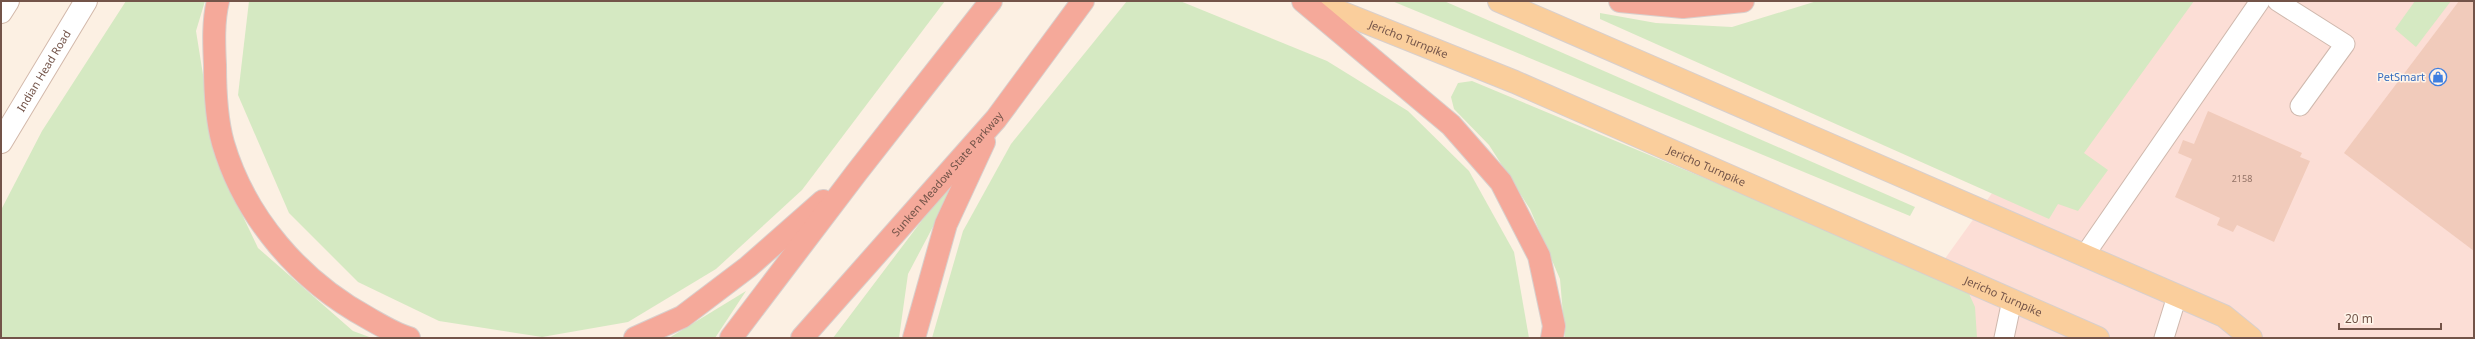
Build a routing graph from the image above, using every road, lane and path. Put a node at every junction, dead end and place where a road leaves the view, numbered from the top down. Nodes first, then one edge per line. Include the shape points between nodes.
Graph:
1 (8, 1) edge
2 (86, 1) edge
3 (218, 1) edge
4 (1083, 1) edge
5 (1303, 1) edge
6 (1313, 1) edge
7 (1499, 1) edge
8 (1620, 1) edge
9 (1743, 1) edge
10 (2260, 1) edge
11 (2277, 1) edge
12 (987, 6) edge
13 (1, 12) edge
14 (2300, 106) dead end
15 (996, 119) junction
16 (1, 142) edge
17 (857, 172) junction
18 (2084, 256) junction
19 (2177, 296) junction
20 (2012, 300) junction
21 (409, 338) edge
22 (635, 338) edge
23 (731, 338) edge
24 (802, 338) edge
25 (914, 338) edge
26 (1552, 338) edge
27 (2004, 338) edge
28 (2098, 338) edge
29 (2164, 338) edge
30 (2251, 338) edge

1 - 13 main road
2 - 16 main road, Indian Head Road
3 - 21 highway via 216,99 223,142 239,187 267,230 300,271 347,307
4 - 15 highway, Sunken Meadow State Parkway
5 - 26 highway via 1451,126 1501,182 1538,256 1554,326
6 - 20 main road, Jericho Turnpike via 1515,82
7 - 18 main road
8 - 9 highway via 1683,7
10 - 18 lane
11 - 14 lane via 2345,44
12 - 17 highway
15 - 24 highway, Sunken Meadow State Parkway
15 - 25 highway via 946,224
17 - 22 highway via 736,276 682,317
17 - 23 highway
18 - 19 main road
19 - 29 lane
19 - 30 main road via 2224,316
20 - 27 lane
20 - 28 main road, Jericho Turnpike

